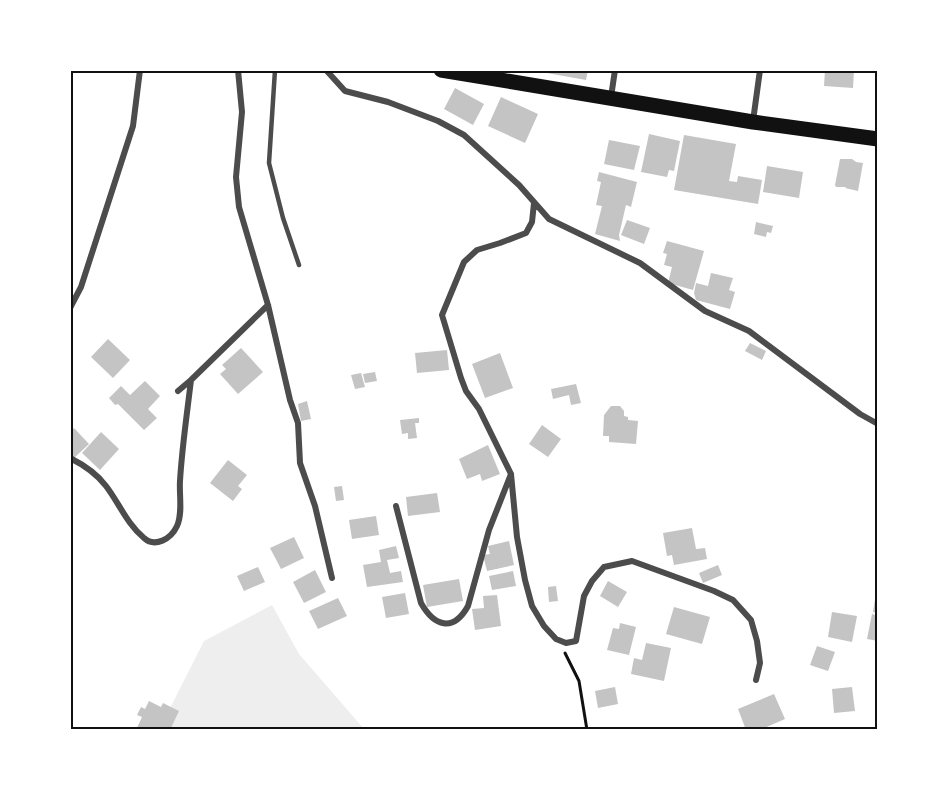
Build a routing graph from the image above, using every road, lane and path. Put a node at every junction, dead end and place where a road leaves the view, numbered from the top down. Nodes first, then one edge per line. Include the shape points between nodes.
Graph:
1 (140, 70) edge
2 (238, 70) edge
3 (275, 70) edge
4 (326, 70) edge
5 (441, 70) edge
6 (615, 70) edge
7 (759, 70) edge
8 (513, 76) edge
9 (611, 97) junction
10 (753, 122) junction
11 (878, 138) edge
12 (534, 203) junction
13 (299, 265) dead end
14 (268, 305) junction
15 (70, 308) edge
16 (191, 380) junction
17 (178, 391) dead end
18 (878, 424) edge
19 (70, 458) edge
20 (511, 474) junction
21 (396, 506) dead end
22 (332, 578) dead end
23 (556, 639) junction
24 (756, 680) dead end
25 (587, 729) edge

1 - 15 street via 133,126 81,287
2 - 14 street via 242,112 237,193
3 - 13 lane via 269,163
4 - 12 street via 345,91 388,102 464,135
5 - 8 main road
6 - 9 street
7 - 10 street
8 - 9 main road
9 - 10 main road
10 - 11 main road
12 - 18 street via 549,219 640,263 705,311 749,331
12 - 20 street via 526,233 477,250 464,262 442,315 466,391
14 - 16 street
14 - 22 street via 298,423 300,463
16 - 17 street
16 - 19 street via 180,511 169,538 156,543 146,540 106,485
20 - 21 street via 489,530 468,606 456,621 437,621 421,603
20 - 23 street via 517,537 532,606
23 - 24 street via 576,642 584,596 592,581 604,567 632,561 733,600 751,620 760,663
23 - 25 path via 579,681

